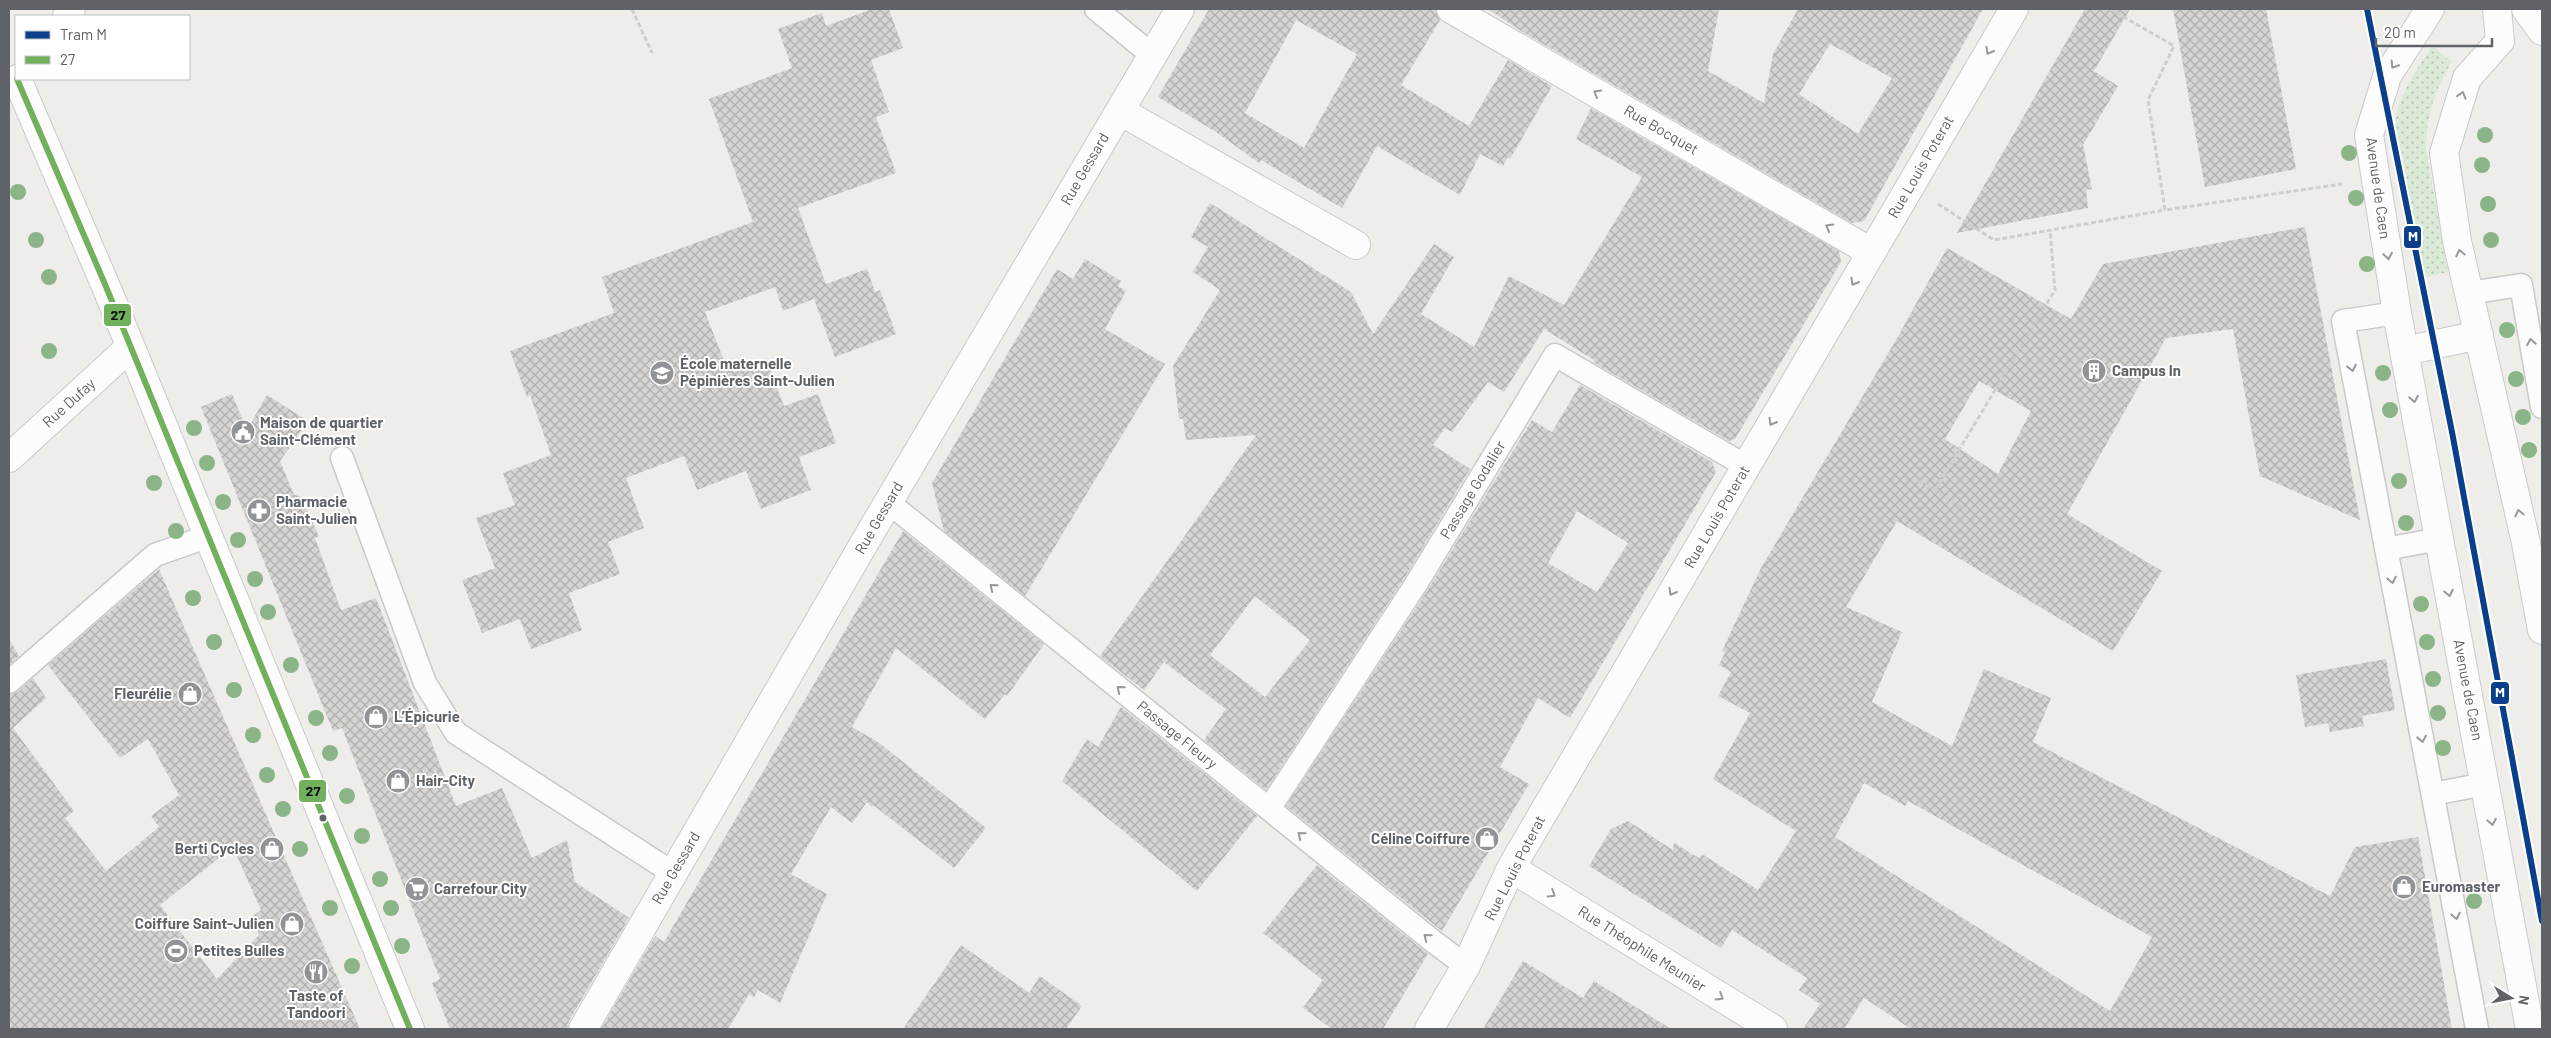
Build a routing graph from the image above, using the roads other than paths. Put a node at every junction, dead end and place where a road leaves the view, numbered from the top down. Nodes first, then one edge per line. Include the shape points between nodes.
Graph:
1 (1096, 9) edge
2 (1180, 9) edge
3 (1451, 9) edge
4 (2014, 9) edge
5 (2430, 9) edge
6 (2497, 9) edge
7 (2526, 9) edge
8 (2542, 31) edge
9 (1152, 55) junction
10 (9, 57) edge
11 (15, 69) edge
12 (22, 82) edge
13 (1120, 111) junction
14 (1356, 245) dead end
15 (1871, 252) junction
16 (2469, 293) junction
17 (2397, 313) junction
18 (2479, 335) junction
19 (130, 347) junction
20 (2405, 351) junction
21 (2542, 407) edge
22 (9, 458) edge
23 (342, 458) dead end
24 (1746, 466) junction
25 (888, 502) junction
26 (209, 536) junction
27 (2439, 539) junction
28 (2534, 541) edge
29 (2386, 549) junction
30 (2542, 630) edge
31 (9, 682) edge
32 (2485, 784) junction
33 (2433, 794) junction
34 (1269, 809) junction
35 (1511, 868) junction
36 (673, 873) junction
37 (1466, 966) junction
38 (410, 1029) edge
39 (583, 1029) edge
40 (1428, 1029) edge
41 (1773, 1029) edge
42 (2477, 1029) edge
43 (2530, 1029) edge

1 - 9 lane
2 - 9 street, Rue Gessard
15 -> 3 street, Rue Bocquet
4 -> 15 street, Rue Louis Poterat
5 -> 17 street, Avenue de Caen via 2387,76 2369,135
16 -> 6 street via 2457,241 2444,152 2467,78 2500,41
7 - 8 street
9 - 13 street, Rue Gessard
10 - 11 street
12 - 19 street
13 - 14 street
13 - 25 street, Rue Gessard
15 -> 24 street, Rue Louis Poterat
16 - 18 street
21 -> 16 lane via 2521,285
17 - 20 street, Avenue de Caen
17 -> 29 lane via 2344,320
18 - 20 street
28 -> 18 street
19 - 22 street, Rue Dufay
19 - 26 street
20 -> 27 street, Avenue de Caen
23 - 36 lane via 425,683 456,733
24 - 34 lane, Passage Godalier via 1555,355 1416,584
24 -> 35 street, Rue Louis Poterat
34 -> 25 lane, Passage Fleury
25 - 36 street, Rue Gessard
26 - 31 lane via 155,555
26 - 38 street
27 - 29 lane
27 -> 32 street, Avenue de Caen
28 - 30 street
29 -> 33 lane
32 - 33 lane
32 -> 43 street, Avenue de Caen
33 -> 42 lane
37 -> 34 lane, Passage Fleury
35 - 37 street, Rue Louis Poterat
35 -> 41 street, Rue Théophile Meunier
36 - 39 street, Rue Gessard
37 - 40 street, Rue Louis Poterat

